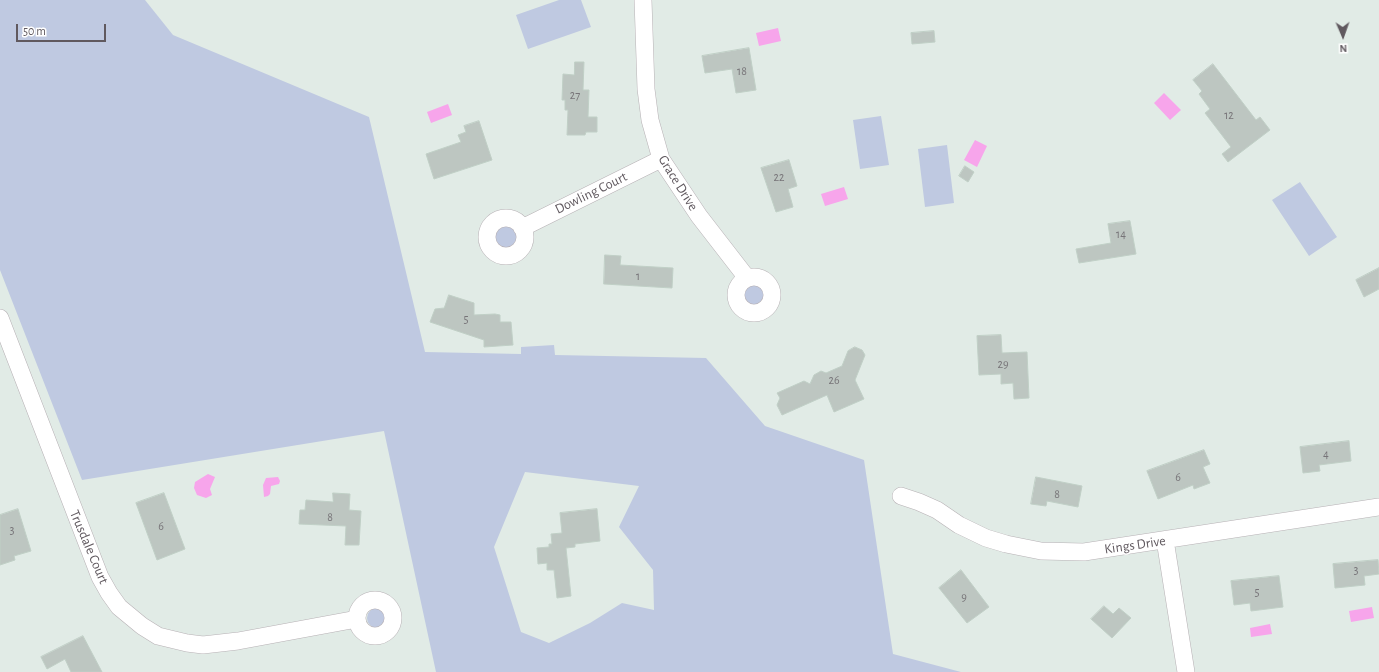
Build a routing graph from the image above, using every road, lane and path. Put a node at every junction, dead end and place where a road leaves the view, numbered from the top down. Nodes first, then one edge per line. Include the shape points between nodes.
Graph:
1 (643, 0) edge
2 (661, 159) junction
3 (522, 228) dead end
4 (747, 278) dead end
5 (0, 318) edge
6 (901, 496) dead end
7 (1379, 507) edge
8 (1165, 540) junction
9 (357, 619) dead end
10 (1186, 672) edge

1 - 2 street, Grace Drive via 646,89 650,120
2 - 3 street, Dowling Court
2 - 4 street, Grace Drive via 699,216
5 - 9 street, Trusdale Court via 100,577 109,594 136,621 158,636 203,645
6 - 8 street, Kings Drive via 925,504 986,538 1042,551 1084,552
7 - 8 street, Kings Drive
8 - 10 street

